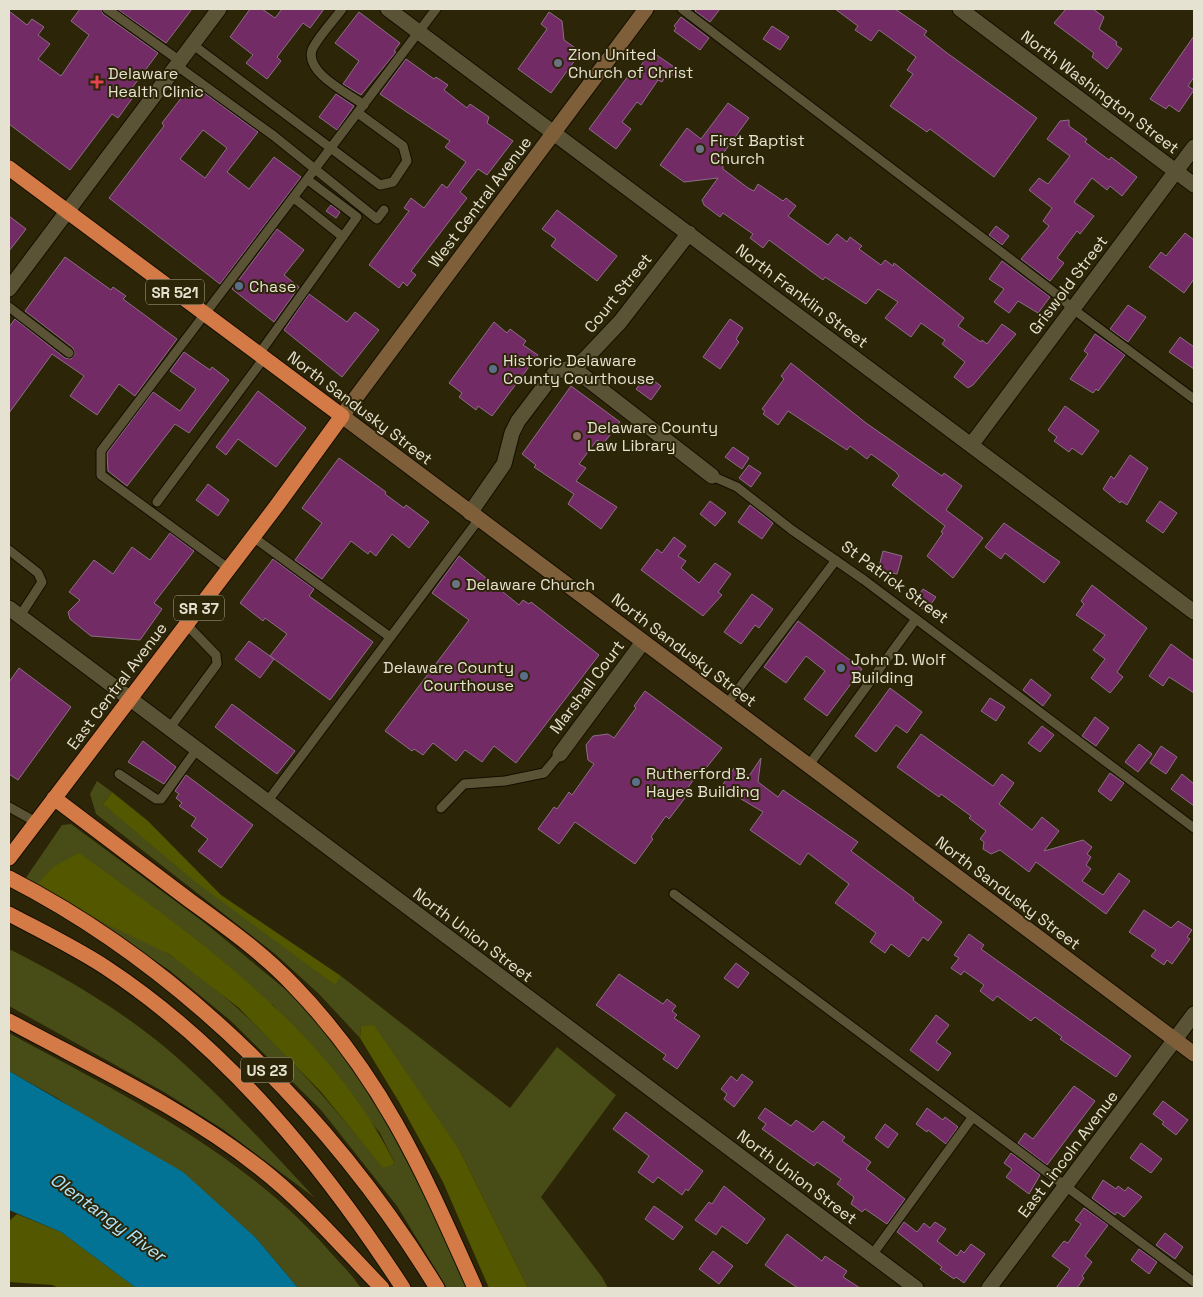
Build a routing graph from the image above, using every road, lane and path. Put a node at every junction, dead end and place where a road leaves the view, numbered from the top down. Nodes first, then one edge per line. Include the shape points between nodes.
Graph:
1 (107, 9) edge
2 (219, 9) edge
3 (342, 9) edge
4 (388, 9) edge
5 (436, 9) edge
6 (646, 9) edge
7 (682, 9) edge
8 (960, 9) edge
9 (419, 31) junction
10 (192, 44) junction
11 (178, 63) junction
12 (364, 105) junction
13 (358, 113) junction
14 (554, 132) junction
15 (1194, 146) edge
16 (332, 148) junction
17 (9, 168) edge
18 (316, 170) junction
19 (1176, 171) junction
20 (308, 180) junction
21 (1194, 185) edge
22 (294, 198) junction
23 (384, 210) dead end
24 (67, 211) junction
25 (689, 233) junction
26 (343, 237) junction
27 (9, 289) edge
28 (9, 308) edge
29 (1072, 309) junction
30 (204, 314) junction
31 (69, 353) dead end
32 (261, 356) junction
33 (573, 368) junction
34 (1194, 399) edge
35 (342, 416) junction
36 (970, 445) junction
37 (712, 476) joint
38 (157, 502) dead end
39 (475, 516) junction
40 (253, 537) junction
41 (9, 550) edge
42 (836, 560) junction
43 (229, 569) junction
44 (15, 612) edge
45 (1194, 612) edge
46 (916, 619) junction
47 (186, 624) junction
48 (390, 638) junction
49 (643, 642) junction
50 (130, 699) junction
51 (727, 704) junction
52 (169, 729) junction
53 (197, 750) junction
54 (560, 754) joint
55 (808, 765) junction
56 (119, 774) dead end
57 (54, 798) junction
58 (267, 802) junction
59 (9, 807) edge
60 (441, 808) dead end
61 (36, 822) junction
62 (1194, 828) edge
63 (9, 858) edge
64 (9, 878) edge
65 (674, 894) dead end
66 (9, 914) edge
67 (1194, 1014) edge
68 (9, 1021) edge
69 (1175, 1039) junction
70 (1194, 1054) edge
71 (972, 1118) junction
72 (1065, 1188) junction
73 (872, 1255) junction
74 (1194, 1282) edge
75 (382, 1288) edge
76 (403, 1288) edge
77 (437, 1288) edge
78 (476, 1288) edge
79 (916, 1288) edge
80 (989, 1288) edge

1 - 11 lane
2 - 10 street
3 - 12 lane via 312,49 311,62 316,71
4 - 9 street, North Franklin Street
5 - 9 lane
6 - 14 street, West Central Avenue / SR 37
7 - 29 lane
8 - 19 street, North Washington Street
9 - 12 lane
9 - 14 street, North Franklin Street
10 - 11 street
10 - 16 lane
11 - 18 lane
11 - 24 street
12 - 13 lane
13 - 16 lane
13 - 16 lane via 403,146 407,161 393,182 380,185
14 - 25 street, North Franklin Street
14 - 35 street, West Central Avenue / SR 37
15 - 19 street, Griswold Street
16 - 18 lane
17 - 24 highway, North Sandusky Street / SR 521
18 - 20 lane
18 - 23 lane via 377,218
19 - 21 street, North Washington Street
19 - 29 street, Griswold Street
20 - 22 lane
20 - 26 lane via 358,217
22 - 26 lane
22 - 30 lane
24 - 27 street
24 - 30 highway, North Sandusky Street / SR 521
25 - 33 street, Court Street via 620,322
25 - 36 street, North Franklin Street
26 - 32 lane
28 - 31 lane
29 - 34 lane
29 - 36 street, Griswold Street
30 - 32 highway, North Sandusky Street / SR 521
30 - 43 lane via 101,452 101,474
32 - 35 highway, North Sandusky Street / SR 521
32 - 38 lane
33 - 37 street, St Patrick Street
33 - 39 street, Court Street via 556,371 518,421 504,464
35 - 39 street, North Sandusky Street
35 - 40 highway, East Central Avenue / SR 37
36 - 45 street, North Franklin Street
37 - 42 lane, St Patrick Street via 737,486
39 - 48 lane
39 - 49 street, North Sandusky Street
40 - 43 highway, East Central Avenue / SR 37
40 - 48 lane
41 - 44 lane via 38,573 42,582
42 - 46 lane, St Patrick Street
42 - 51 lane
43 - 47 highway, East Central Avenue / SR 37
44 - 50 street, North Union Street
46 - 55 lane
46 - 62 lane, St Patrick Street
47 - 50 highway, East Central Avenue / SR 37
47 - 52 lane via 216,655 217,664
48 - 58 lane
49 - 51 street, North Sandusky Street
49 - 54 street, Marshall Court
50 - 52 street, North Union Street
50 - 57 highway, East Central Avenue / SR 37
51 - 55 street, North Sandusky Street
52 - 53 street, North Union Street
53 - 56 lane via 161,799 156,799
53 - 58 street, North Union Street
54 - 60 lane via 544,773 505,781 464,784
55 - 69 street, North Sandusky Street
57 - 61 highway, East Central Avenue / SR 37
57 - 78 highway via 261,954 314,1007 388,1108 427,1180
58 - 73 street, North Union Street
59 - 61 lane
61 - 63 highway, East Central Avenue / SR 37
64 - 77 highway, US 23 via 50,899 118,946 189,999 246,1048 304,1108 367,1184
65 - 71 lane
66 - 76 highway, US 23 via 104,967 170,1016 224,1063 279,1121 325,1177 370,1236
67 - 69 street, East Lincoln Avenue
68 - 75 highway via 159,1101 213,1134 286,1190
69 - 70 street, North Sandusky Street
69 - 72 street, East Lincoln Avenue
71 - 72 lane
71 - 73 lane
72 - 74 lane
72 - 80 street, East Lincoln Avenue
73 - 79 street, North Union Street

